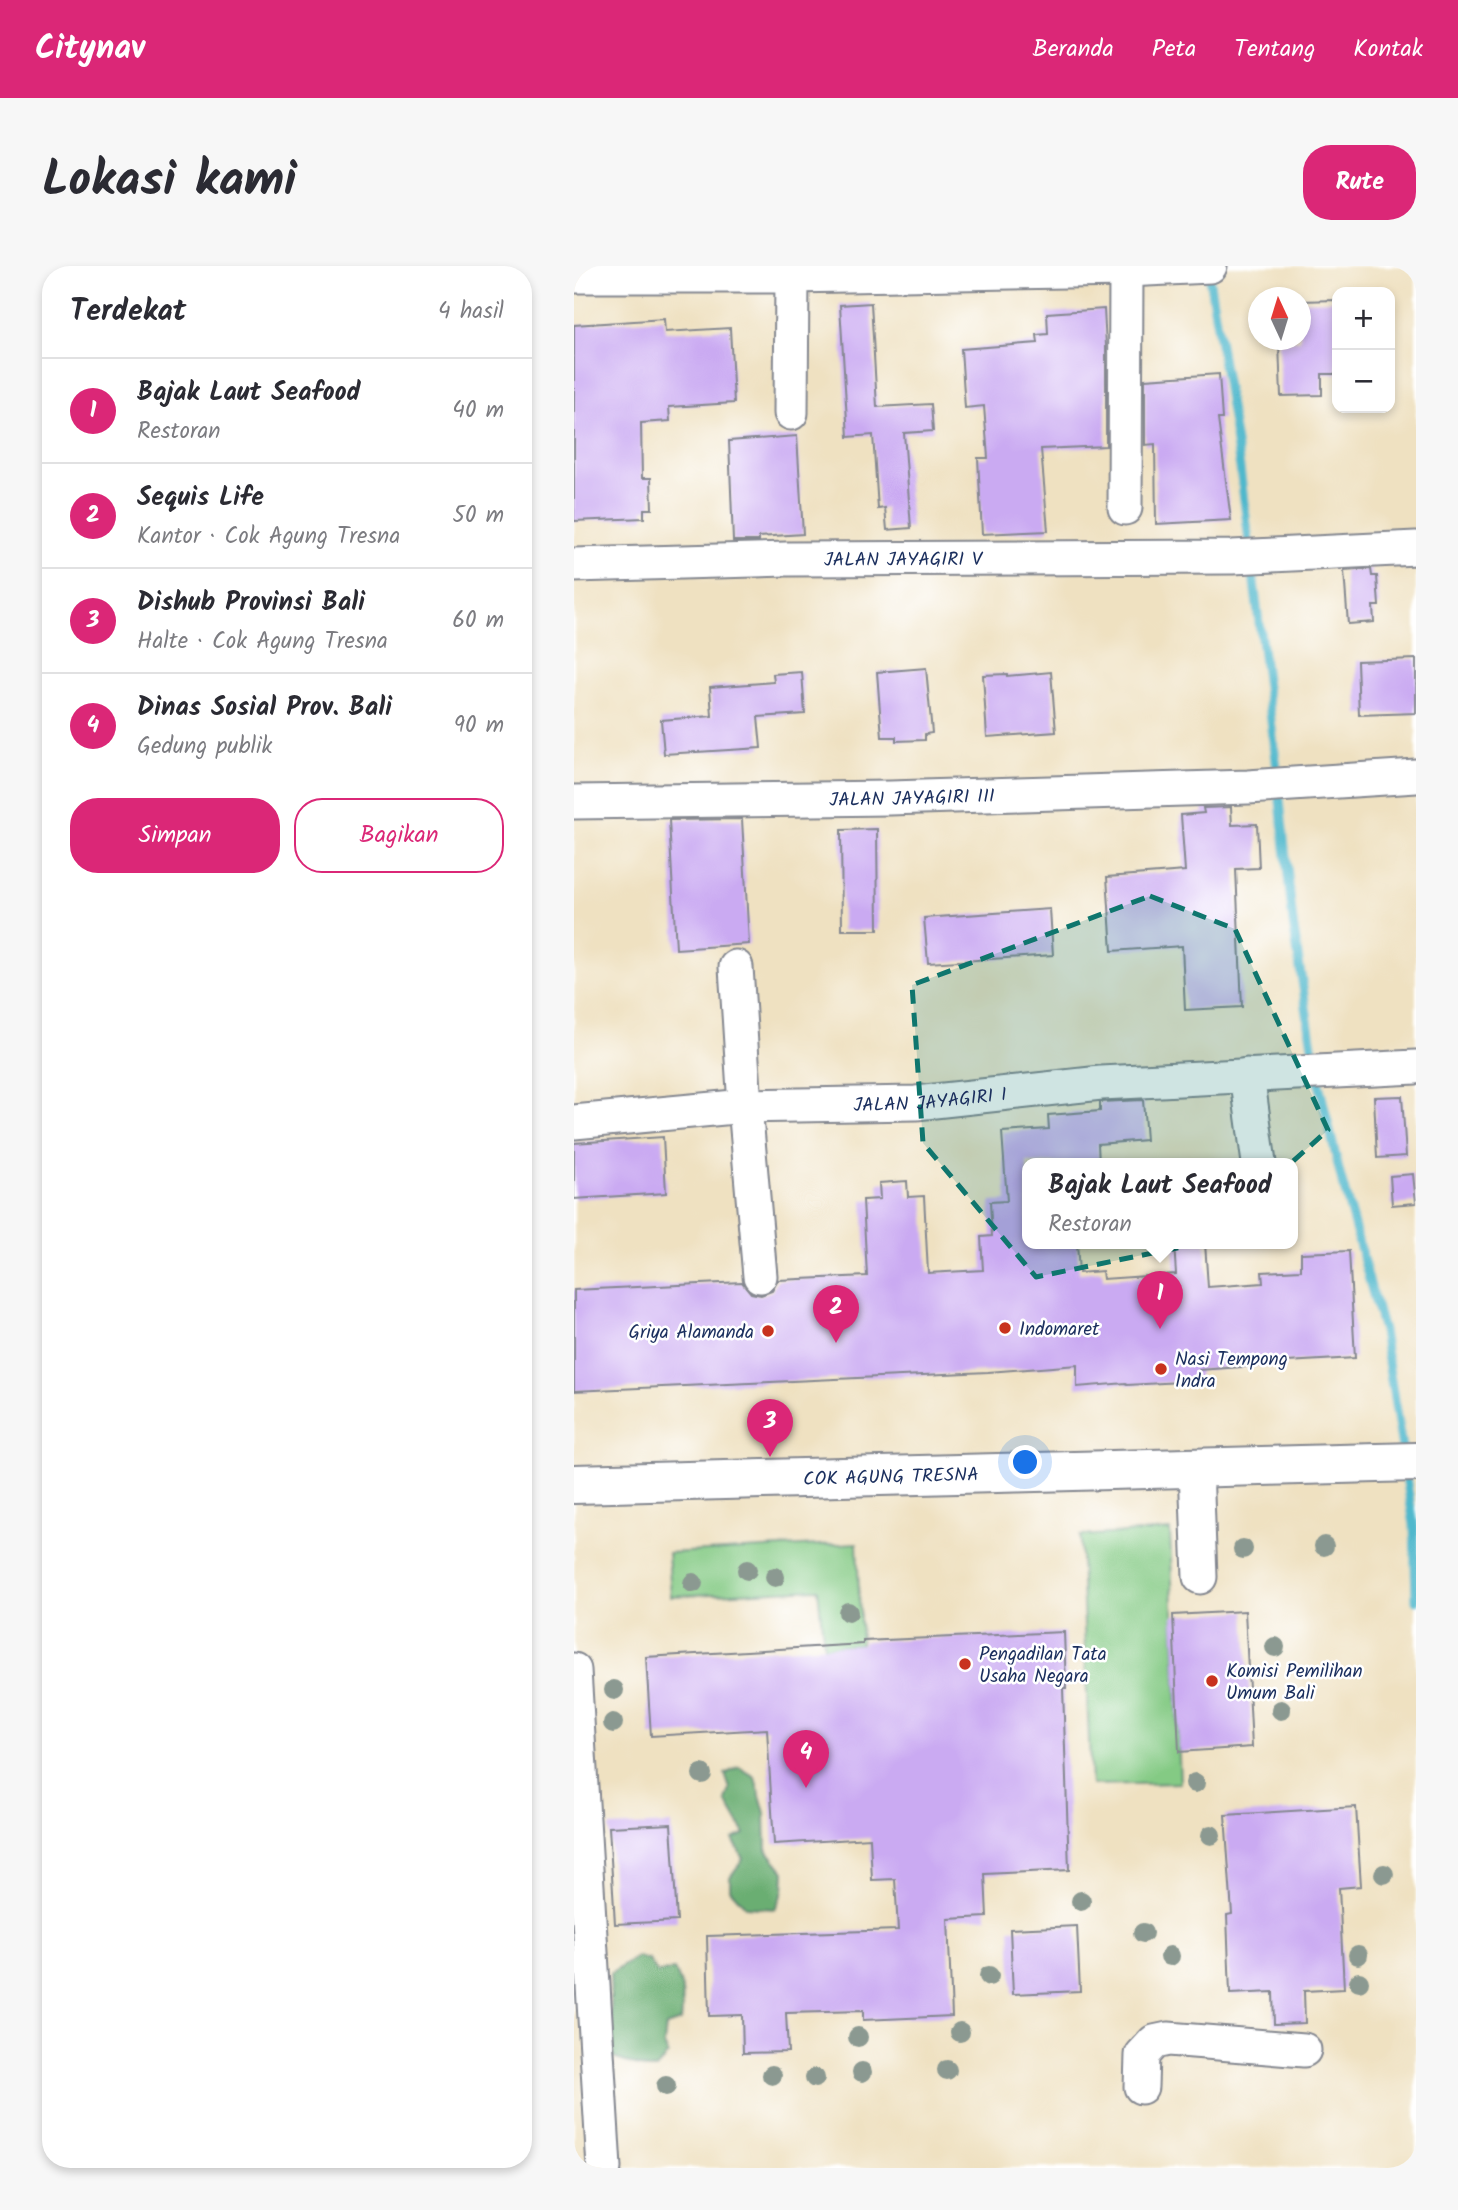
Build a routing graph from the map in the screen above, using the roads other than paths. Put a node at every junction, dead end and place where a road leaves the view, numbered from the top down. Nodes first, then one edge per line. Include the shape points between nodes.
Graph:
1 (1209, 266) edge
2 (1177, 268) edge
3 (1126, 270) junction
4 (574, 276) edge
5 (792, 276) junction
6 (791, 413) dead end
7 (1125, 508) dead end
8 (1416, 548) edge
9 (574, 565) edge
10 (1416, 776) edge
11 (574, 802) edge
12 (736, 967) dead end
13 (1416, 1068) edge
14 (1247, 1075) junction
15 (745, 1106) junction
16 (574, 1122) edge
17 (1258, 1158) edge
18 (760, 1276) dead end
19 (1400, 1463) edge
20 (1196, 1467) junction
21 (574, 1484) edge
22 (1200, 1577) dead end
23 (574, 1670) edge
24 (1304, 2050) dead end
25 (1141, 2087) dead end
26 (604, 2168) edge

1 - 2 street
2 - 3 street
3 - 5 street
3 - 7 street
4 - 5 street
5 - 6 street
8 - 9 street, JALAN JAYAGIRI V via 1232,557
10 - 11 street, JALAN JAYAGIRI III via 1248,787
12 - 15 street
13 - 14 street, JALAN JAYAGIRI I
14 - 15 street, JALAN JAYAGIRI I via 1101,1083 916,1103
14 - 17 street
15 - 16 street, JALAN JAYAGIRI I
15 - 18 street
19 - 20 main road, COK AGUNG TRESNA
20 - 21 main road, COK AGUNG TRESNA
20 - 22 street
23 - 26 street
24 - 25 street via 1168,2039 1154,2042 1142,2055

